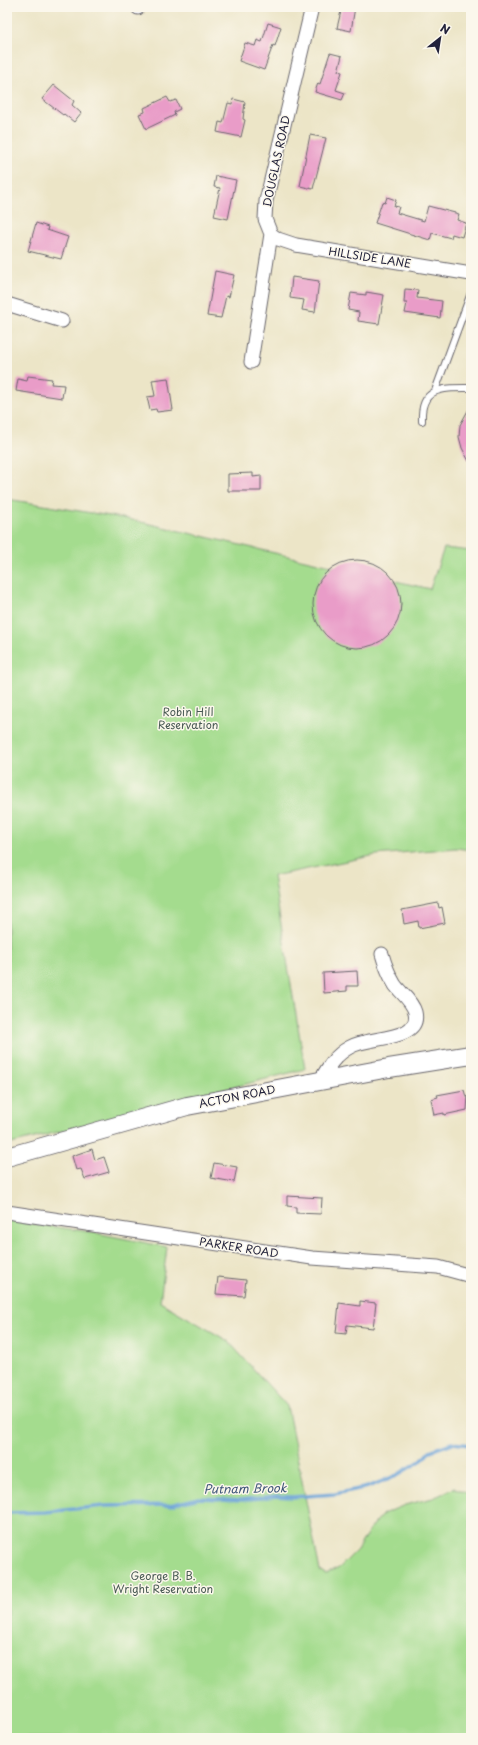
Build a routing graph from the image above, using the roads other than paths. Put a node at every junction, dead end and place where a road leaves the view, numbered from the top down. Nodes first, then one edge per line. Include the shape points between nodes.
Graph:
1 (312, 7) edge
2 (272, 234) junction
3 (471, 274) edge
4 (471, 293) edge
5 (7, 304) edge
6 (62, 320) dead end
7 (251, 362) dead end
8 (471, 388) edge
9 (435, 391) junction
10 (422, 421) dead end
11 (382, 954) dead end
12 (471, 1055) edge
13 (320, 1081) junction
14 (7, 1158) edge
15 (7, 1212) edge
16 (471, 1276) edge

1 - 2 street, DOUGLAS ROAD via 266,201 265,219
2 - 3 street, HILLSIDE LANE via 296,246
2 - 7 street, DOUGLAS ROAD
4 - 9 lane
5 - 6 street
8 - 9 lane via 444,388
9 - 10 lane via 423,404
11 - 13 street via 389,974 415,1011 412,1028 404,1034 372,1039 350,1046 334,1059
12 - 13 main road, ACTON ROAD
13 - 14 main road, ACTON ROAD via 187,1106
15 - 16 street, PARKER ROAD via 306,1257 438,1267

